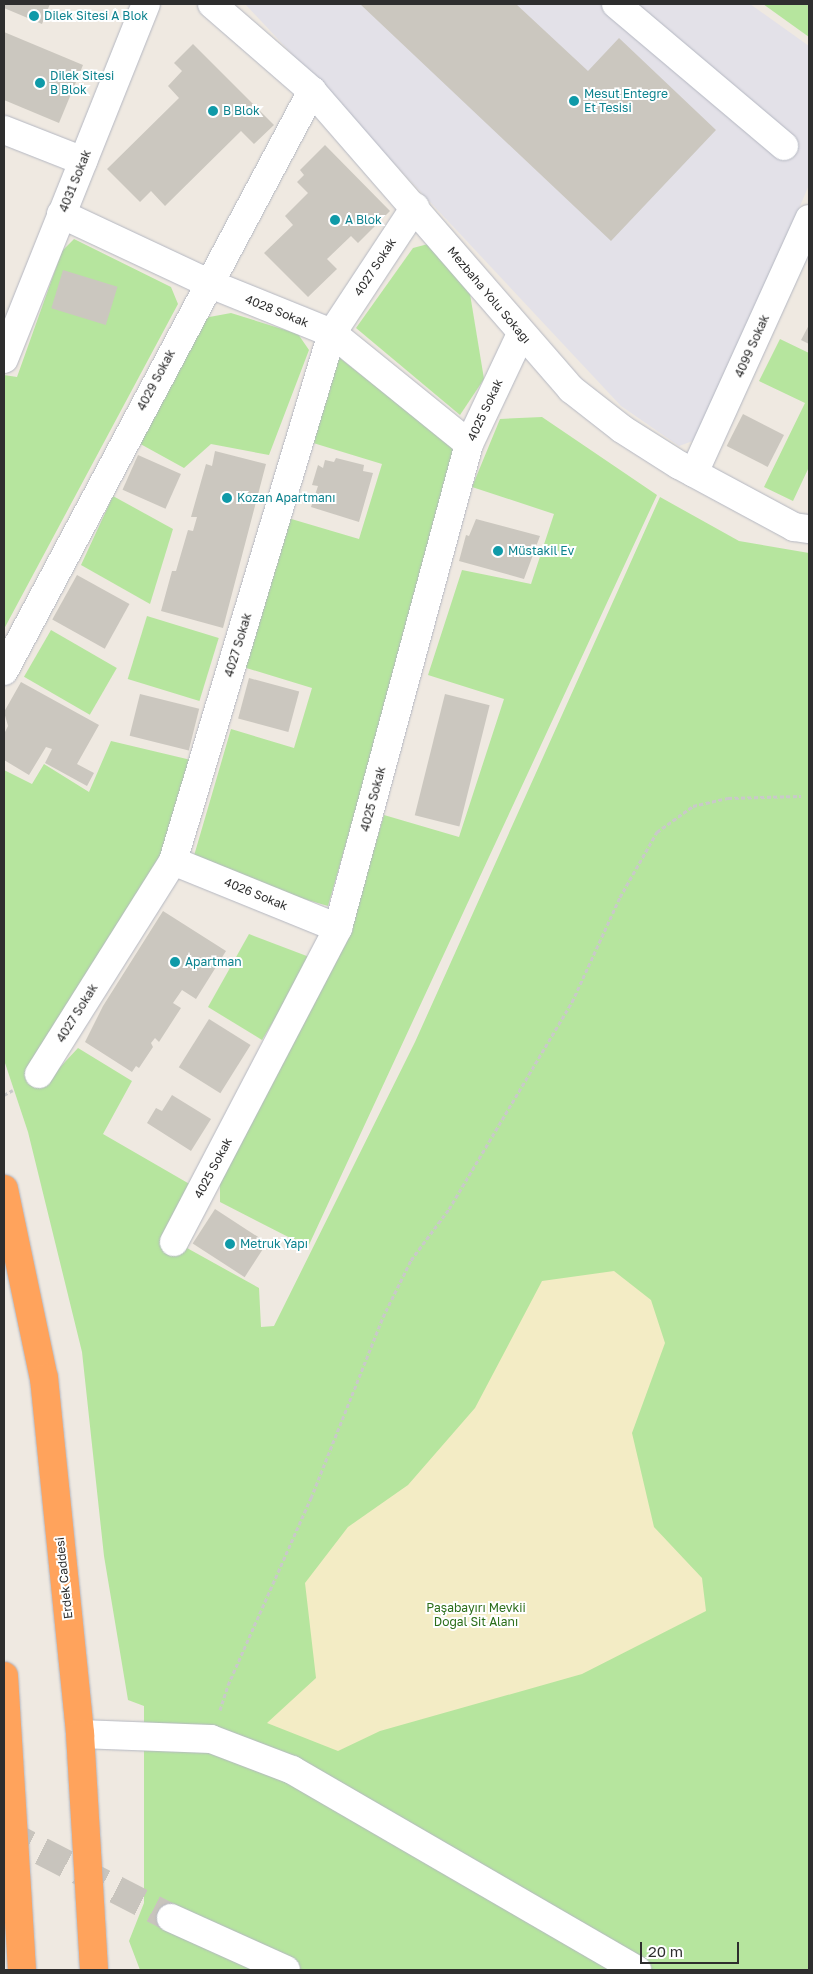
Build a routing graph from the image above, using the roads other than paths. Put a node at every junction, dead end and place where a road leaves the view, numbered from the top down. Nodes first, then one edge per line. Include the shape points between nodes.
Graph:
1 (146, 4) edge
2 (212, 4) edge
3 (616, 4) edge
4 (312, 91) junction
5 (4, 130) edge
6 (784, 146) dead end
7 (83, 161) junction
8 (415, 207) junction
9 (62, 214) junction
10 (809, 219) edge
11 (208, 283) junction
12 (332, 333) junction
13 (521, 334) junction
14 (4, 359) edge
15 (469, 444) junction
16 (694, 473) junction
17 (809, 529) edge
18 (4, 671) edge
19 (174, 861) junction
20 (338, 928) junction
21 (39, 1074) dead end
22 (4, 1189) edge
23 (174, 1242) dead end
24 (4, 1676) edge
25 (80, 1734) junction
26 (9, 1875) edge
27 (170, 1918) tunnel mouth
28 (22, 1970) edge
29 (94, 1970) edge
30 (286, 1970) edge
31 (637, 1970) edge

1 - 7 street, 4031 Sokak
2 - 4 street, Mezbaha Yolu Sokağı
3 - 6 street
4 - 8 street, Mezbaha Yolu Sokağı
4 - 11 street, 4029 Sokak
5 - 7 street
7 - 9 street, 4031 Sokak
8 - 12 street, 4027 Sokak
8 - 13 street, Mezbaha Yolu Sokağı
9 - 11 street, 4028 Sokak
9 - 14 street, 4031 Sokak
10 - 16 street, 4099 Sokak
11 - 12 street, 4028 Sokak
11 - 18 street, 4029 Sokak
12 - 15 street, 4028 Sokak
12 - 19 street, 4027 Sokak
13 - 15 street, 4025 Sokak
13 - 16 street, Mezbaha Yolu Sokağı via 571,389 622,429
15 - 20 street, 4025 Sokak
16 - 17 street, Mezbaha Yolu Sokağı via 794,527
19 - 20 street, 4026 Sokak
19 - 21 street, 4027 Sokak
20 - 23 street, 4025 Sokak
22 - 25 highway, Erdek Caddesi via 44,1378
24 - 26 highway
25 - 29 highway, Erdek Caddesi
25 - 31 street via 211,1739 292,1770
26 - 28 highway
27 - 30 street

